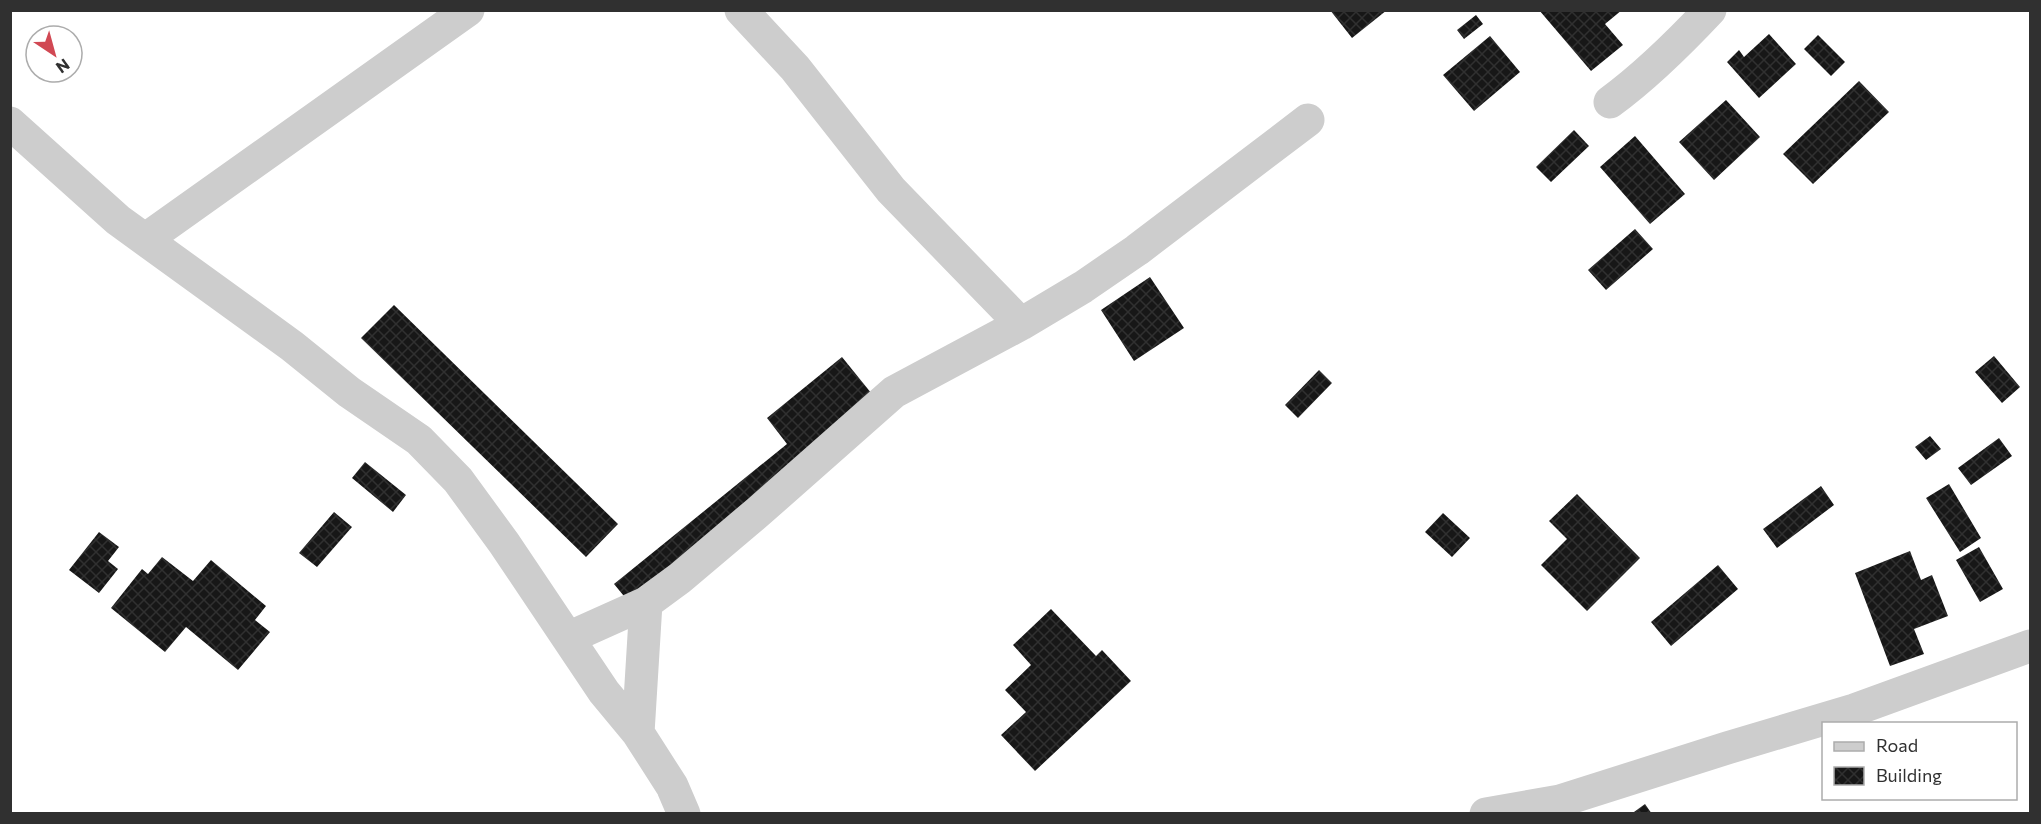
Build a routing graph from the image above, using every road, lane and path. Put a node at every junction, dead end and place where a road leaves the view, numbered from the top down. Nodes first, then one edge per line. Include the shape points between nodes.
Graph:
1 (468, 10) edge
2 (741, 10) edge
3 (1710, 10) edge
4 (1610, 102) dead end
5 (1308, 120) dead end
6 (10, 123) edge
7 (146, 239) junction
8 (1021, 324) junction
9 (646, 603) junction
10 (568, 638) junction
11 (2031, 646) edge
12 (638, 733) junction
13 (684, 813) edge
14 (1486, 813) edge

1 - 7 street
2 - 8 street via 795,68 891,190
3 - 4 street via 1631,87
5 - 8 street via 1137,250
6 - 7 street via 117,220
7 - 10 street via 419,440 458,480
8 - 9 street via 894,392 749,520
9 - 10 street
9 - 12 street
10 - 12 street via 603,692
11 - 14 street via 1854,710 1560,801
12 - 13 street via 672,786

